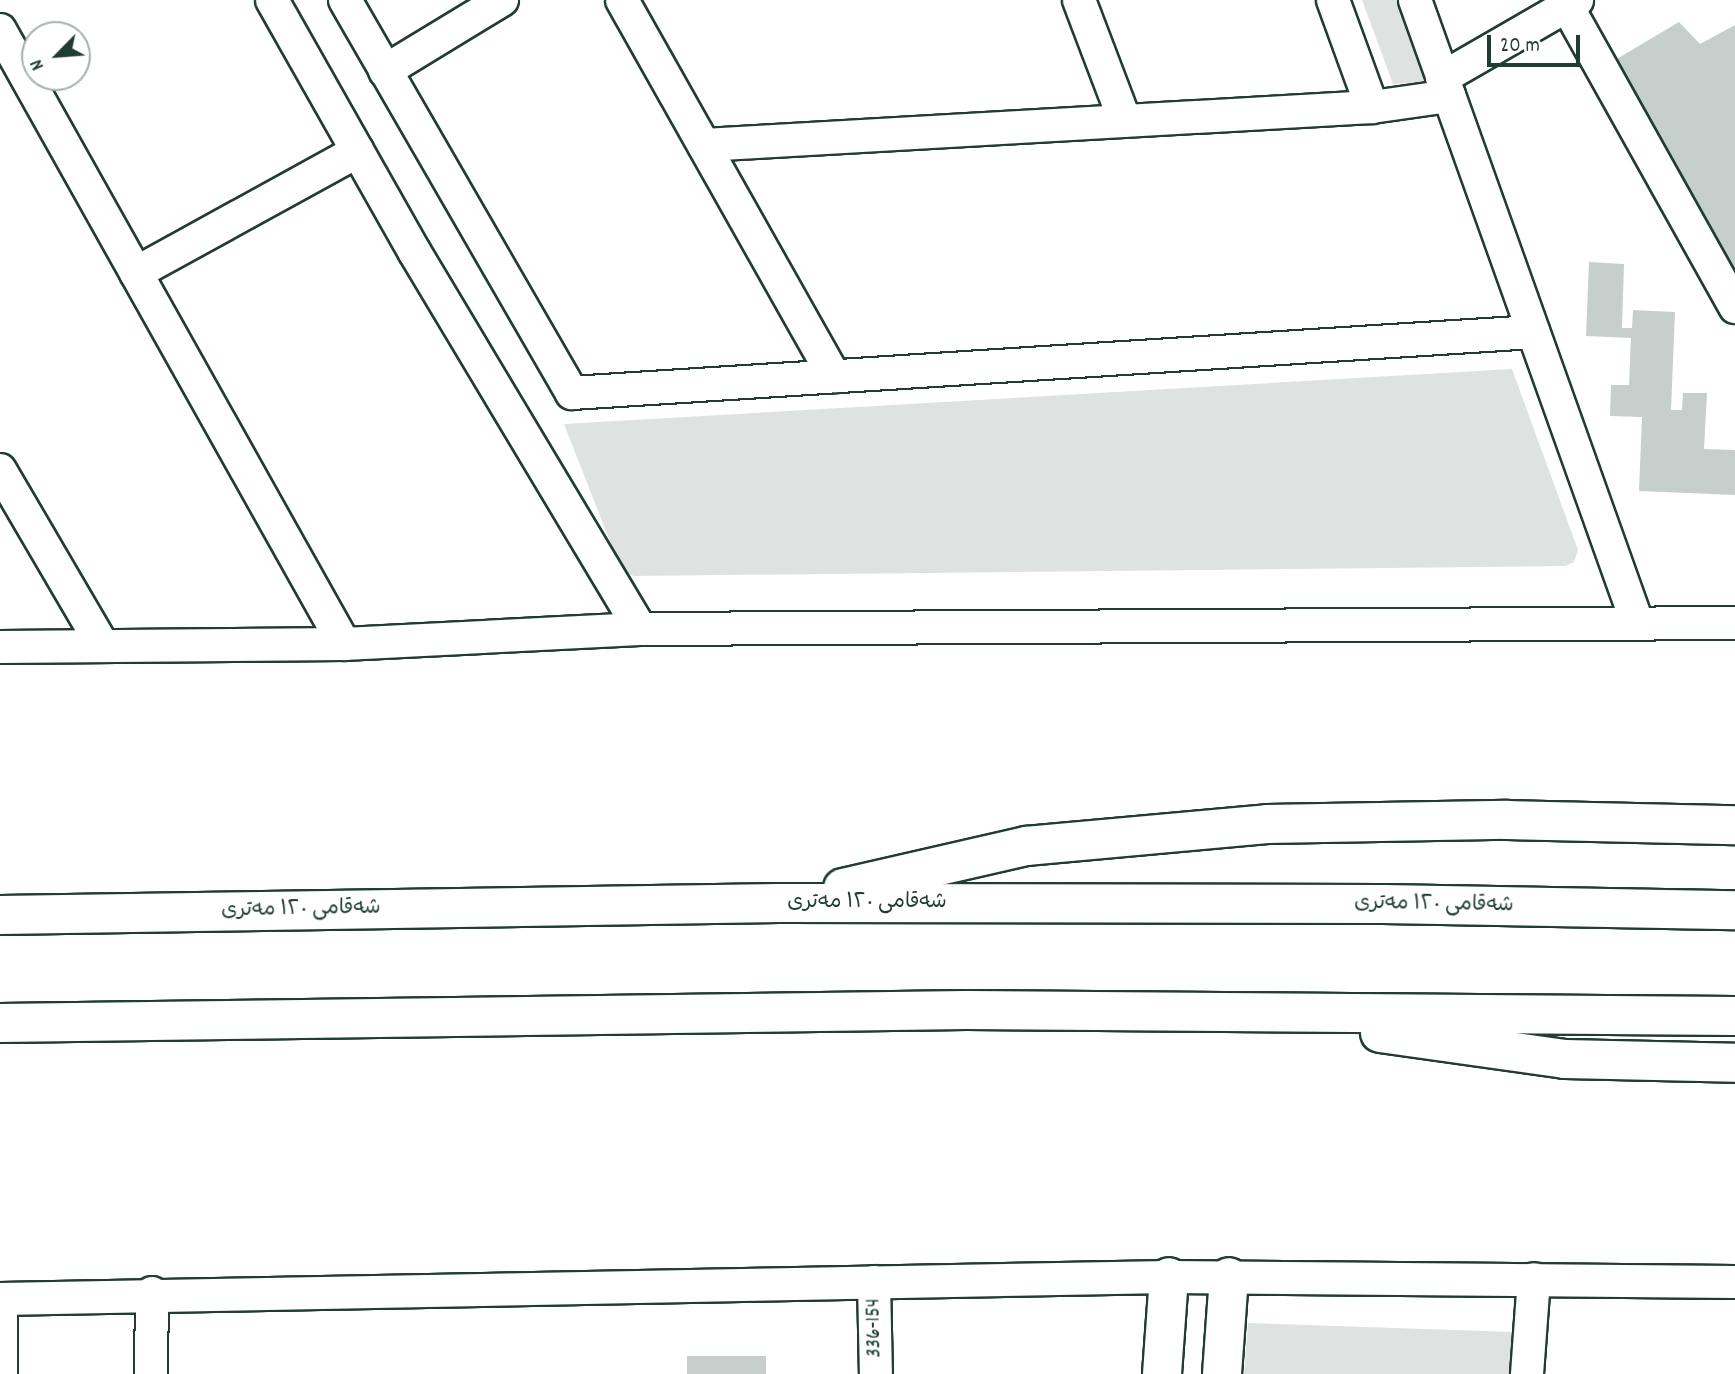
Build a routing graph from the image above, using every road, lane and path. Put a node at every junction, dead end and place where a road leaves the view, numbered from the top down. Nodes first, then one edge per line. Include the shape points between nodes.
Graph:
1 (272, 0) edge
2 (345, 0) edge
3 (502, 0) edge
4 (622, 0) edge
5 (1079, 0) edge
6 (1333, 0) edge
7 (1415, 0) edge
8 (1572, 3) edge
9 (0, 30) edge
10 (385, 71) junction
11 (1446, 87) junction
12 (1372, 107) junction
13 (1125, 121) junction
14 (704, 145) junction
15 (358, 151) junction
16 (136, 273) junction
17 (1735, 307) edge
18 (1533, 332) junction
19 (834, 376) junction
20 (0, 470) edge
21 (1637, 622) junction
22 (1735, 623) edge
23 (640, 629) junction
24 (101, 643) junction
25 (344, 644) junction
26 (0, 647) edge
27 (1735, 825) edge
28 (779, 903) junction
29 (1735, 911) edge
30 (0, 915) edge
31 (531, 1013) junction
32 (1735, 1016) edge
33 (0, 1023) edge
34 (1735, 1063) edge
35 (1169, 1278) junction
36 (1229, 1278) junction
37 (1534, 1279) junction
38 (874, 1282) junction
39 (1735, 1282) edge
40 (152, 1293) junction
41 (1, 1299) edge
42 (1, 1374) edge
43 (151, 1374) edge
44 (876, 1374) edge
45 (1162, 1374) edge
46 (1222, 1374) edge
47 (1527, 1374) edge

1 - 15 street
2 - 10 street
3 - 10 street
4 - 14 street
5 - 13 street
6 - 12 street
7 - 11 street
8 - 11 street
8 - 17 street
9 - 16 street
10 - 19 street via 572,393
11 - 12 street
11 - 18 street
12 - 13 street
13 - 14 street
14 - 19 street
15 - 16 street
15 - 23 street
16 - 25 street
18 - 19 street
18 - 21 street
20 - 24 street
21 - 22 street
21 - 23 street
23 - 25 street
24 - 25 street
24 - 26 street
27 - 28 main road via 1507,820 1227,827 1026,846
28 - 29 main road, شەقامی ١٢٠ مەتری via 1383,904
28 - 30 main road, شەقامی ١٢٠ مەتری
31 - 32 main road via 966,1010
31 - 33 main road
31 - 34 main road via 902,1014 1258,1025 1397,1034 1565,1059
35 - 36 street
35 - 38 street
35 - 45 main road
36 - 37 street
36 - 46 main road
37 - 39 street
37 - 47 street
38 - 40 street
38 - 44 street, 336-154
40 - 41 street
40 - 43 street
41 - 42 street

